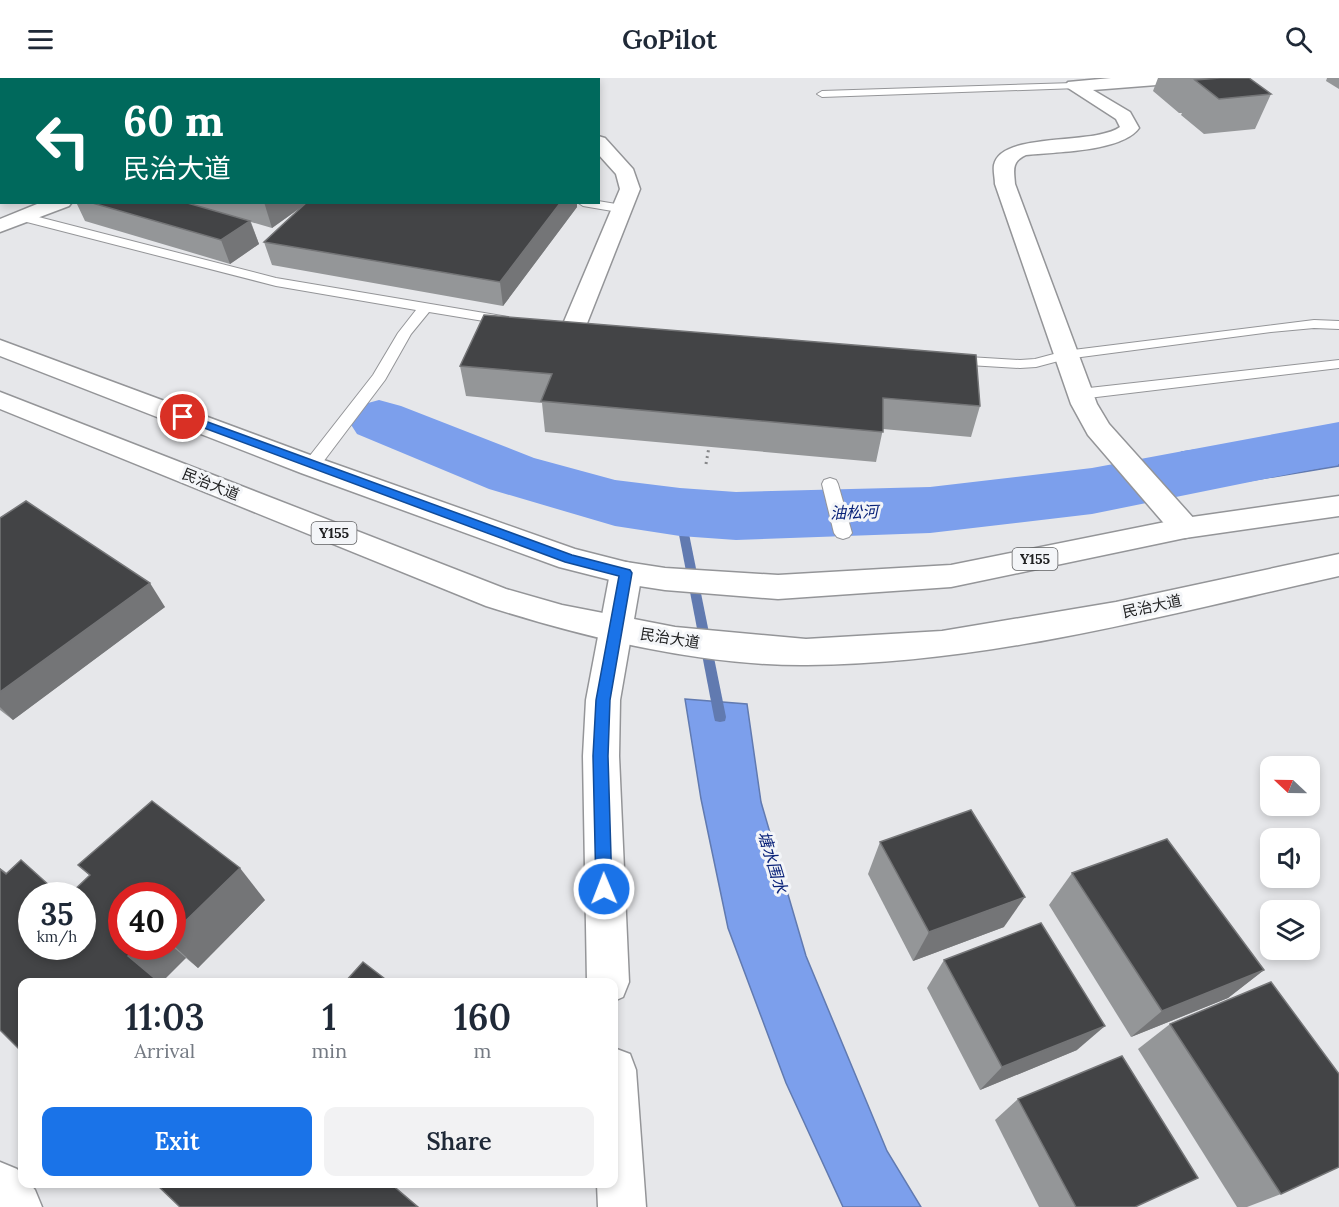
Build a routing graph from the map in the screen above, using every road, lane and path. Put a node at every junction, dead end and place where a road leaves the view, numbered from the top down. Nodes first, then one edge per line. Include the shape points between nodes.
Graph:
1 (1182, 78) edge
2 (1074, 86) junction
3 (822, 94) dead end
4 (600, 144) edge
5 (53, 204) edge
6 (595, 204) edge
7 (624, 209) junction
8 (25, 210) edge
9 (0, 213) edge
10 (0, 226) edge
11 (425, 308) junction
12 (523, 323) edge
13 (1339, 325) edge
14 (572, 332) edge
15 (0, 346) edge
16 (1065, 355) junction
17 (942, 360) edge
18 (1339, 364) edge
19 (1080, 394) junction
20 (0, 400) edge
21 (709, 447) edge
22 (706, 464) dead end
23 (311, 465) junction
24 (832, 491) dead end
25 (1339, 507) edge
26 (1185, 528) junction
27 (843, 533) dead end
28 (1339, 566) edge
29 (626, 573) junction
30 (615, 629) junction
31 (608, 978) edge
32 (618, 1138) edge
33 (0, 1186) edge
34 (18, 1207) edge
35 (622, 1207) edge

1 - 2 main road
2 - 3 lane
2 - 16 main road via 1124,116 1130,128 1106,139 1022,150 1010,155 1004,164 1005,184
4 - 7 main road via 626,173 630,189
5 - 8 main road
6 - 7 lane
7 - 14 main road
8 - 9 main road
8 - 10 main road
8 - 11 lane via 242,274
11 - 12 lane
11 - 23 lane via 405,333 380,377
13 - 16 lane via 1271,328
15 - 23 main road, Y155
16 - 17 lane via 1020,364
16 - 19 main road
18 - 19 lane
19 - 26 main road via 1098,429
20 - 30 main road, 民治大道 / Y155 via 496,598
21 - 22 path
23 - 29 main road, Y155 via 570,559
24 - 27 lane
25 - 26 main road, Y155
26 - 29 main road, Y155 via 951,576 778,587
28 - 30 main road, 民治大道 / Y155 via 1116,614 942,644 806,652 675,640
29 - 30 main road
30 - 31 main road via 603,700 601,756
32 - 35 main road
33 - 34 main road

